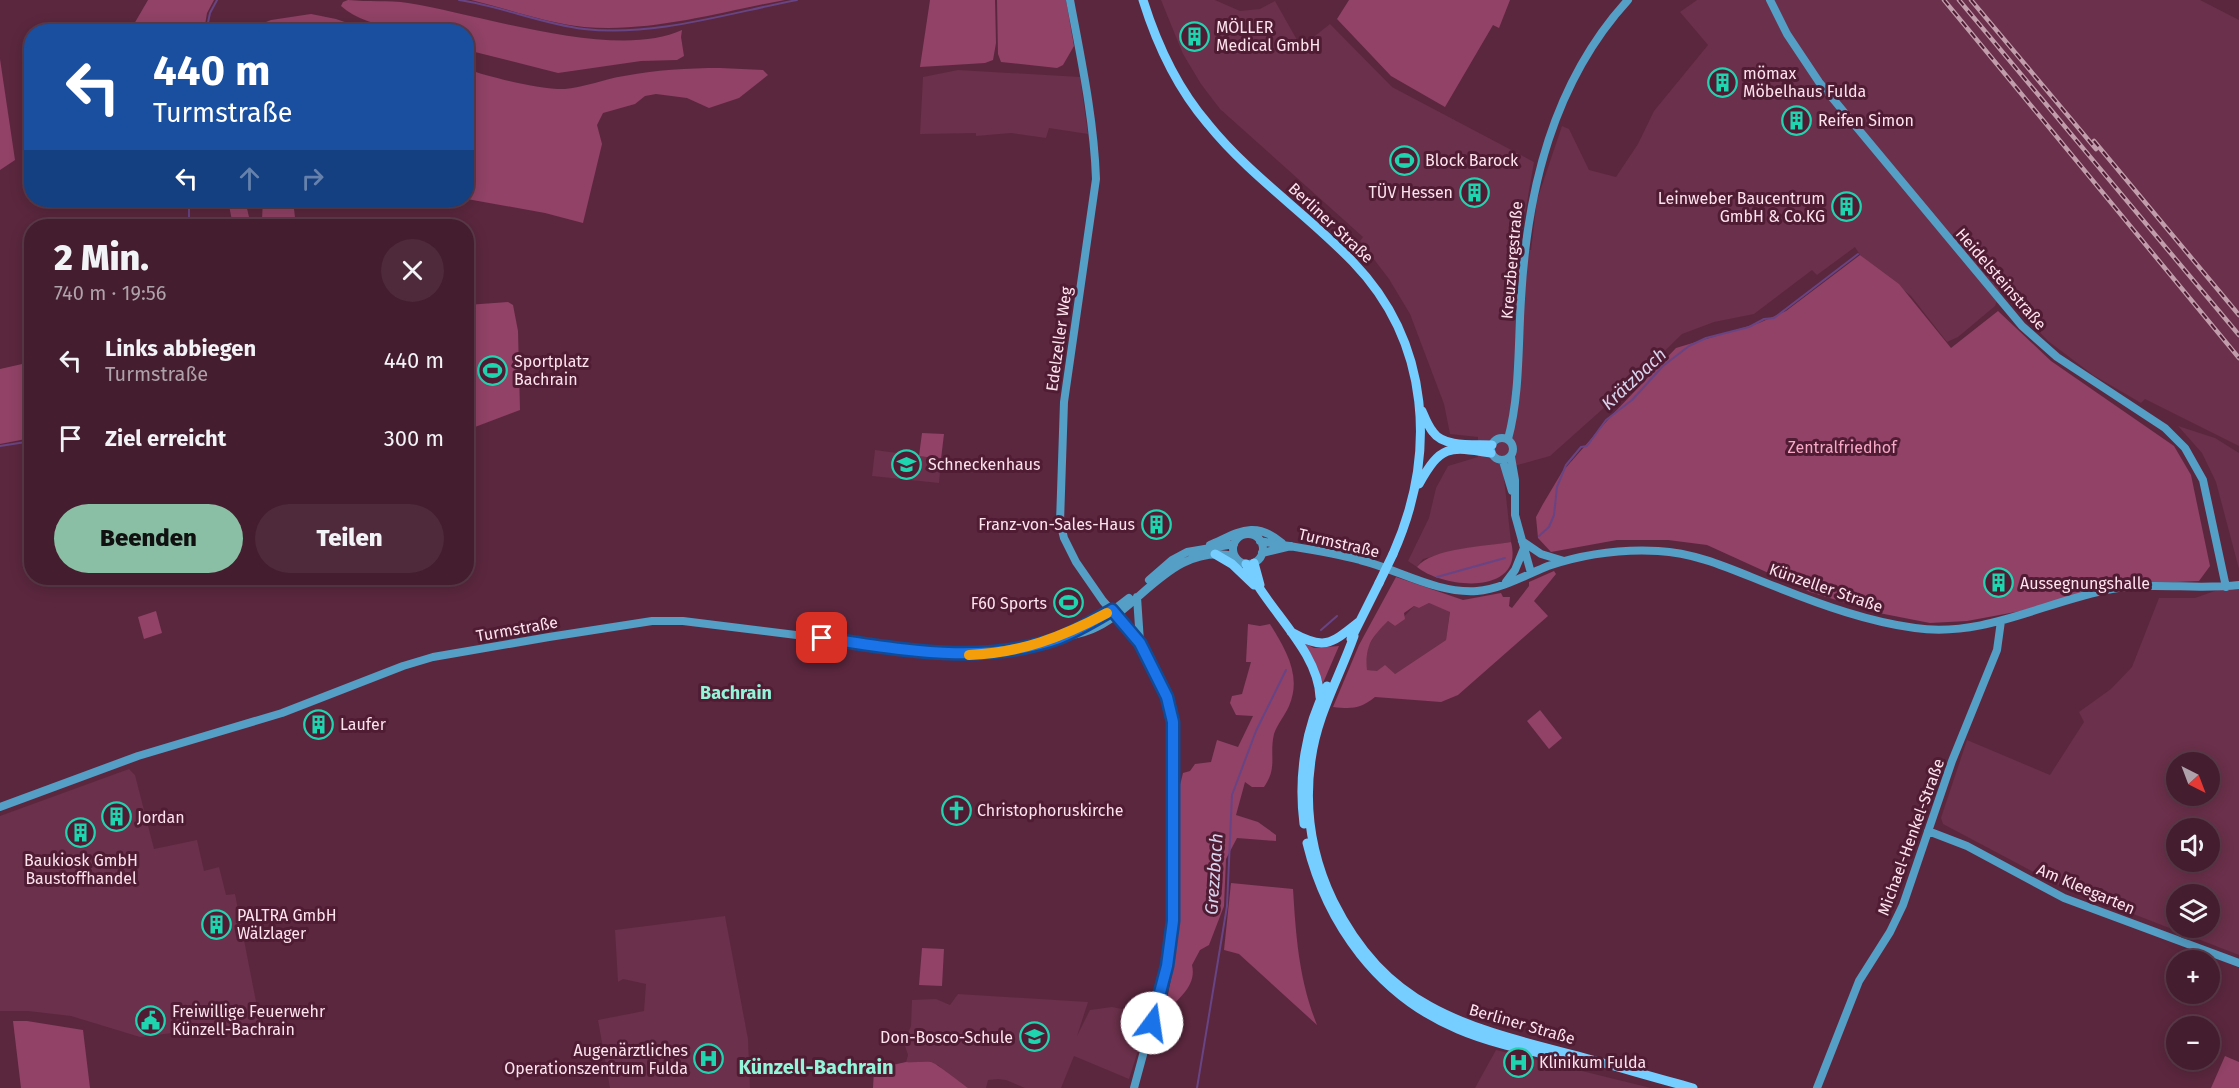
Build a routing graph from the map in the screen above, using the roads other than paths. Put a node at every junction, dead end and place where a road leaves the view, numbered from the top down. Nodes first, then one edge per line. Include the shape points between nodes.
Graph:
1 (1070, 0) edge
2 (1143, 0) edge
3 (1628, 0) edge
4 (1770, 0) edge
5 (1420, 409) junction
6 (1508, 439) junction
7 (1492, 449) junction
8 (1511, 457) junction
9 (1503, 461) junction
10 (1416, 488) junction
11 (1513, 493) junction
12 (1260, 541) junction
13 (1282, 543) junction
14 (1234, 544) junction
15 (1523, 545) junction
16 (1292, 546) junction
17 (1212, 550) junction
18 (1262, 553) junction
19 (1234, 556) junction
20 (1565, 561) junction
21 (1250, 564) junction
22 (1531, 573) junction
23 (1411, 576) joint
24 (1506, 583) junction
25 (2239, 585) edge
26 (2226, 587) junction
27 (1262, 593) junction
28 (1137, 597) junction
29 (1114, 613) junction
30 (1362, 619) junction
31 (2001, 621) junction
32 (1289, 631) junction
33 (1354, 636) junction
34 (1140, 643) junction
35 (1320, 699) junction
36 (0, 807) edge
37 (1928, 831) junction
38 (2239, 963) edge
39 (1598, 1064) junction
40 (1134, 1088) edge
41 (1693, 1088) edge
42 (1817, 1088) edge

1 - 29 main road, Edelzeller Weg via 1096,179 1064,402 1060,522 1069,552
2 - 5 highway, Berliner Straße via 1155,37 1186,95 1233,153 1347,256 1377,290 1406,346
3 - 6 main road, Kreuzbergstraße via 1601,33 1580,68 1540,162 1524,246 1515,398
4 - 26 main road, Heidelsteinstraße via 1819,82 2022,326 2057,357 2165,428 2185,447 2203,480
5 - 7 highway via 1439,438
5 - 10 highway, Berliner Straße via 1421,450
6 - 7 main road via 1497,439
6 - 8 main road, Kreuzbergstraße via 1514,448
7 - 9 main road via 1496,459
7 - 10 highway via 1443,452 1432,460
8 - 9 main road
8 - 11 main road, Kreuzbergstraße
9 - 11 main road, Kreuzbergstraße
10 - 30 highway, Berliner Straße, bridge via 1409,518
11 - 15 main road, Kreuzbergstraße
12 - 13 main road, Turmstraße
12 - 14 main road via 1246,534
12 - 18 main road
13 - 16 main road, Turmstraße
13 - 17 main road via 1249,529 1240,530
14 - 17 main road, Turmstraße
14 - 19 main road
15 - 20 main road
15 - 22 main road, Kreuzbergstraße
15 - 24 main road
16 - 18 main road
16 - 23 main road, Turmstraße via 1361,560
17 - 19 main road, Turmstraße
17 - 27 highway
17 - 28 main road, Turmstraße via 1176,566
17 - 29 main road, Turmstraße via 1187,552 1172,560
18 - 21 main road
19 - 21 main road
20 - 22 main road, Künzeller Straße
20 - 31 main road, Künzeller Straße via 1612,552 1676,553 1706,559 1806,598 1894,625 1944,630
21 - 27 highway
22 - 24 main road, Künzeller Straße
23 - 24 main road, Künzeller Straße via 1465,591 1486,590
25 - 26 main road, Künzeller Straße
26 - 31 main road, Künzeller Straße via 2115,589
27 - 32 highway
28 - 29 main road, Turmstraße
28 - 34 main road
29 - 34 main road, Edelzeller Weg
29 - 36 main road, Turmstraße via 1084,633 964,655 682,621 652,621 433,657 282,713 138,756
30 - 32 highway via 1327,644 1311,643
30 - 33 highway, Berliner Straße
31 - 37 main road, Michael-Henkel-Straße via 1997,651
32 - 35 highway via 1314,670
33 - 35 highway, Berliner Straße
33 - 39 highway, Berliner Straße via 1321,717 1311,761 1308,808 1319,865 1345,924 1391,978 1434,1010 1477,1029
34 - 40 main road via 1167,697 1174,730 1173,921 1167,966
35 - 39 highway, Berliner Straße via 1302,776 1305,836 1324,897 1360,956 1405,999 1456,1028 1502,1044
37 - 38 main road, Am Kleegarten via 1967,846 2064,898
37 - 42 main road, Michael-Henkel-Straße via 1896,922 1859,981
39 - 41 highway, Berliner Straße

